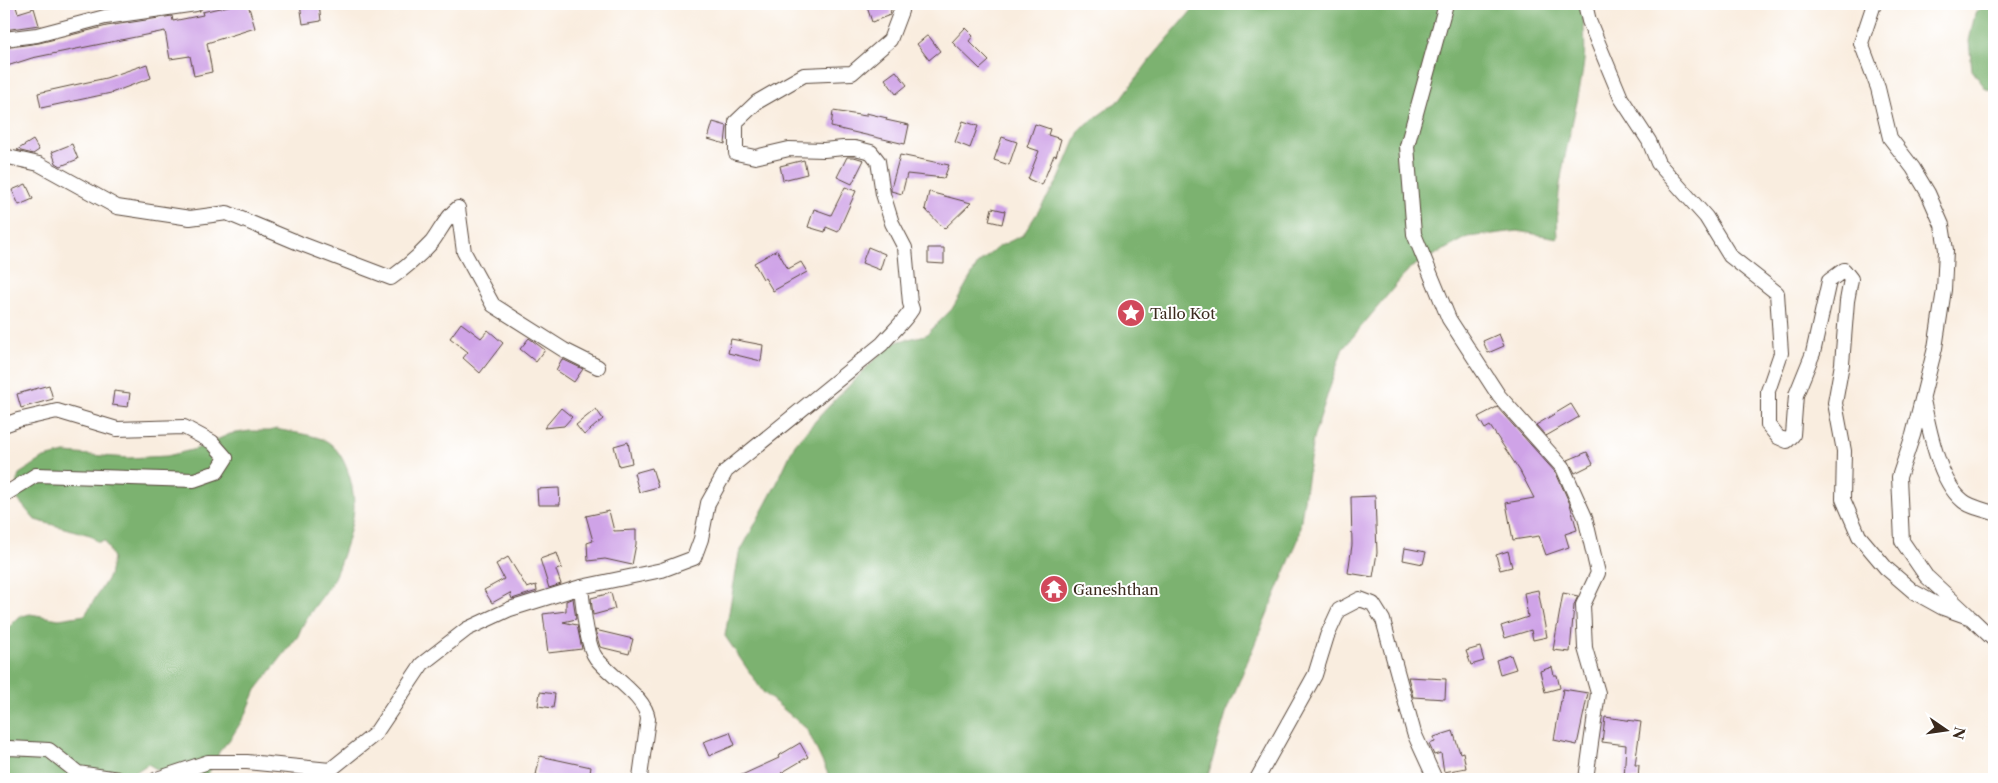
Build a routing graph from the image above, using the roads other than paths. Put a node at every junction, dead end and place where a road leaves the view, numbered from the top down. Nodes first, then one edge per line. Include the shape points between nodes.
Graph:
1 (196, 4) edge
2 (901, 4) edge
3 (1446, 4) edge
4 (1585, 4) edge
5 (1874, 4) edge
6 (4, 39) edge
7 (4, 156) edge
8 (598, 367) dead end
9 (1922, 394) junction
10 (4, 425) edge
11 (4, 495) edge
12 (1994, 513) edge
13 (581, 587) junction
14 (1971, 618) junction
15 (1994, 640) edge
16 (4, 749) edge
17 (118, 779) edge
18 (156, 779) edge
19 (642, 779) edge
20 (1257, 779) edge
21 (1435, 779) edge
22 (1586, 779) edge

1 - 6 street via 105,17
2 - 13 street via 902,10 890,40 852,73 804,75 757,102 736,122 736,153 755,157 789,149 843,148 871,152 878,161 892,223 905,248 912,309 882,344 726,471 708,503 694,558 662,570
3 - 22 street via 1407,146 1414,234 1449,319 1499,396 1563,468 1585,517 1598,573 1583,605 1585,648 1598,693
4 - 14 street via 1589,22 1621,98 1649,141 1658,163 1706,217 1730,256 1777,293 1781,353 1768,391 1768,425 1778,437 1787,441 1793,435 1796,395 1813,353 1830,281 1844,270 1851,279 1835,404 1844,451 1843,500 1859,536 1886,568 1914,592 1943,608
5 - 9 street via 1861,43 1878,88 1890,138 1928,193 1942,225 1946,250 1935,348
7 - 8 street via 40,164 117,207 190,218 227,213 391,278 431,242 449,215 458,208 464,252 493,305 564,350
9 - 12 street via 1930,434 1948,483 1963,502
9 - 14 street via 1899,477 1902,541 1926,576
10 - 11 street via 57,412 117,429 184,428 212,442 226,458 217,472 194,480 36,475
13 - 18 street via 510,609 467,629 422,664 376,734 330,770 247,762 208,762
13 - 19 street via 585,623 595,657 647,712
14 - 15 street
16 - 17 street via 49,750 78,773
20 - 21 street via 1315,675 1339,610 1360,599 1373,604 1383,620 1414,733

